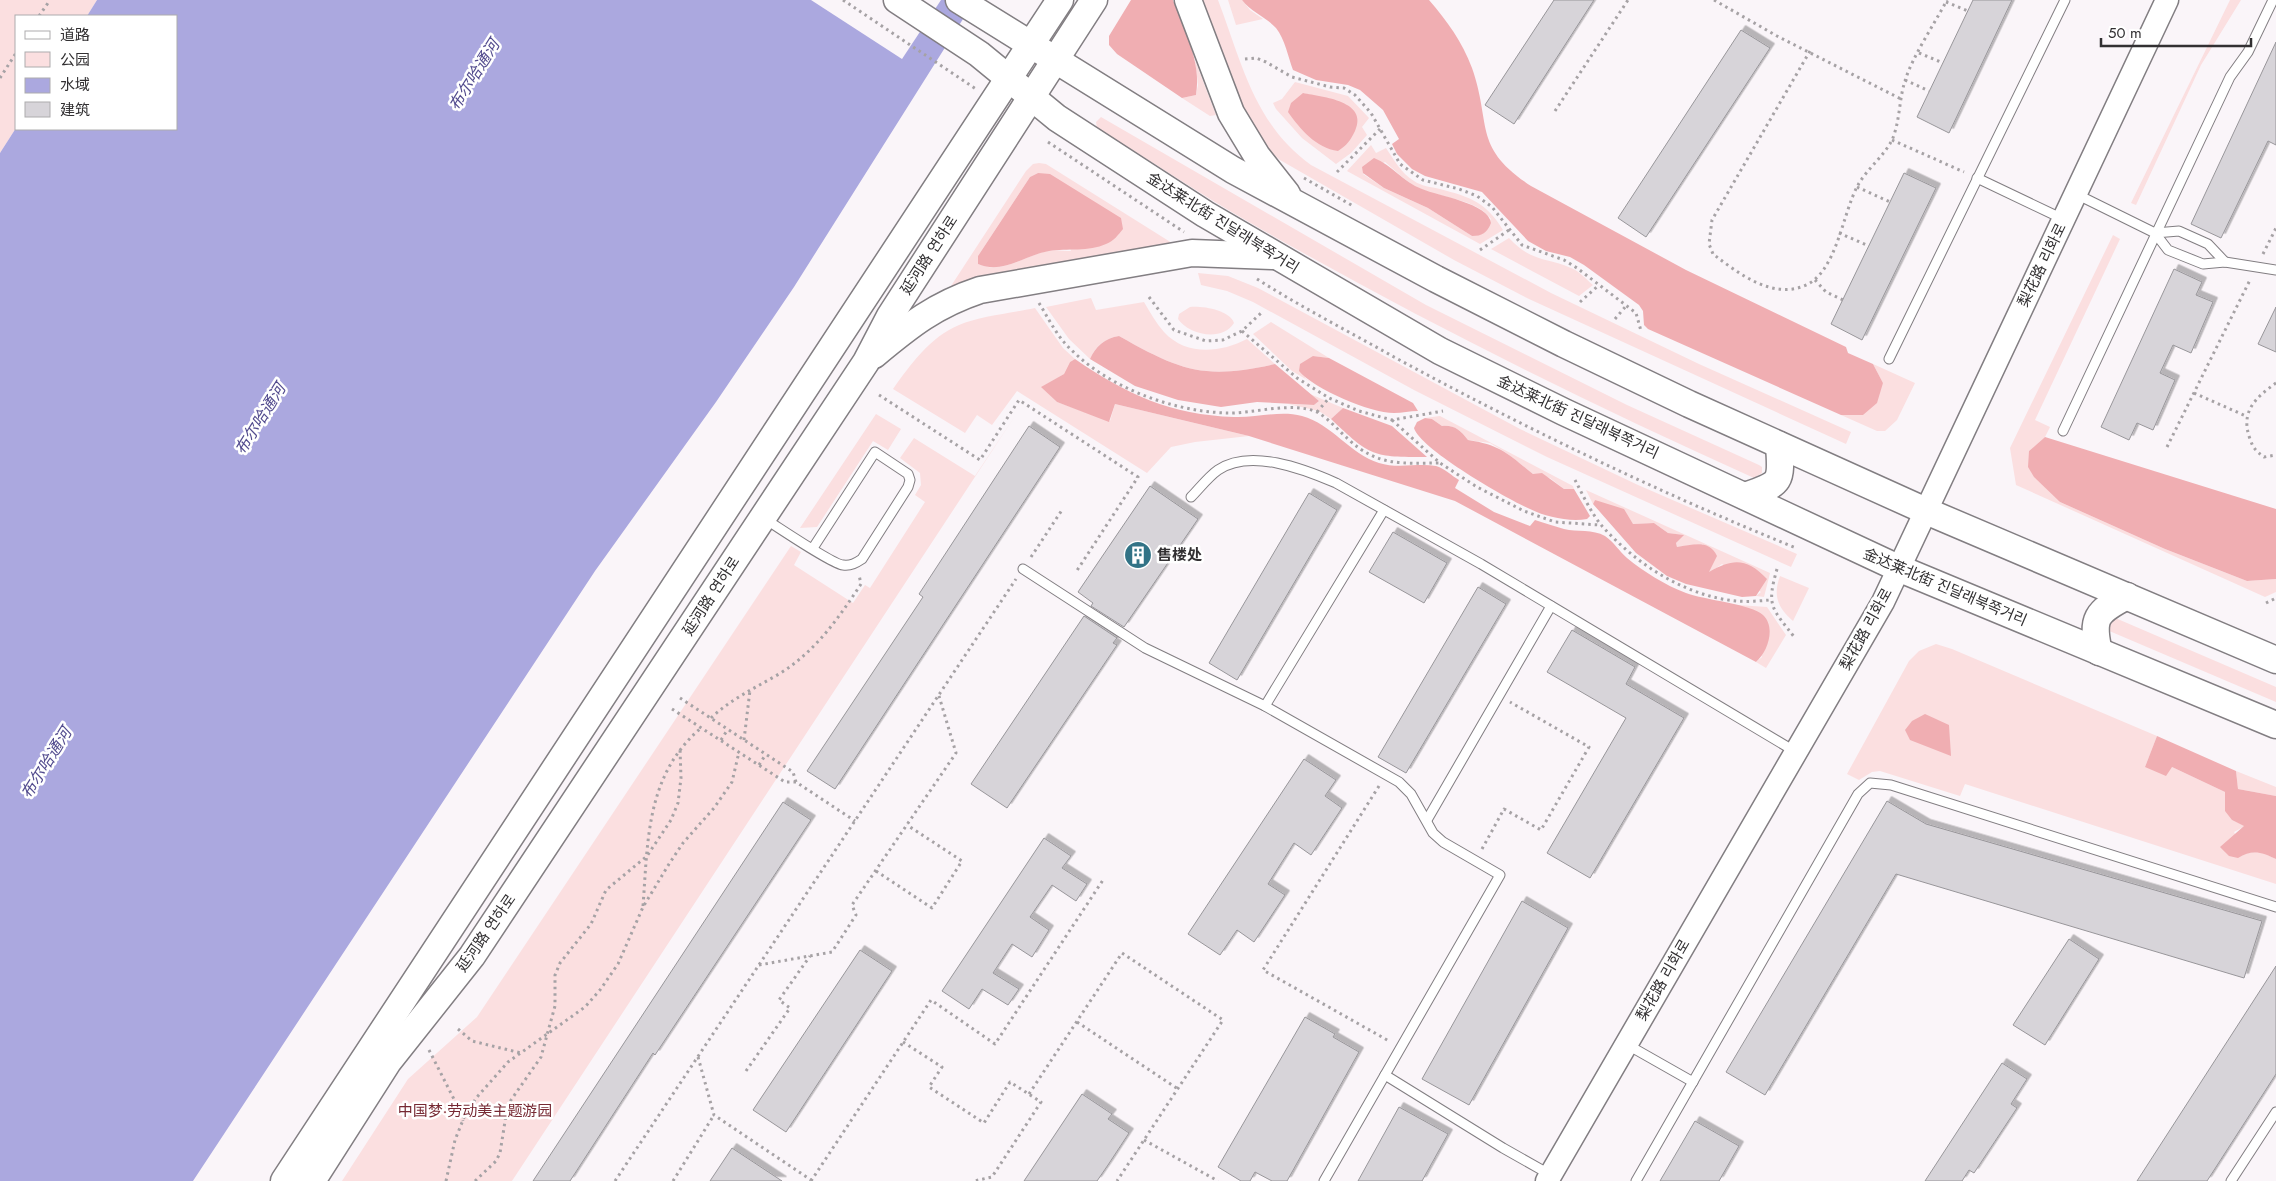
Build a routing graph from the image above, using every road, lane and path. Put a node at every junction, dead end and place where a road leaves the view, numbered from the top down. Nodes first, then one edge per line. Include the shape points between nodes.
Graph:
1 (50, 0) edge
2 (843, 0) edge
3 (897, 0) edge
4 (959, 0) edge
5 (1060, 0) edge
6 (1094, 0) edge
7 (1188, 0) edge
8 (1628, 0) edge
9 (1714, 0) edge
10 (2065, 0) edge
11 (2166, 0) edge
12 (2273, 0) edge
13 (1947, 1) edge
14 (1968, 11) dead end
15 (40, 15) edge
16 (912, 44) dead end
17 (1030, 46) junction
18 (1810, 51) junction
19 (1919, 53) junction
20 (15, 55) edge
21 (1245, 59) dead end
22 (1055, 61) junction
23 (1943, 63) dead end
24 (0, 78) edge
25 (1009, 79) junction
26 (1905, 80) junction
27 (1929, 91) dead end
28 (1031, 97) junction
29 (1901, 100) junction
30 (1555, 111) dead end
31 (1380, 129) junction
32 (1892, 140) junction
33 (1337, 172) dead end
34 (1303, 177) dead end
35 (1977, 178) junction
36 (1857, 187) junction
37 (2076, 194) junction
38 (1890, 202) dead end
39 (1295, 204) junction
40 (1354, 207) dead end
41 (2064, 220) junction
42 (2276, 228) edge
43 (1509, 230) junction
44 (1839, 232) junction
45 (2155, 233) junction
46 (2274, 235) edge
47 (1869, 246) dead end
48 (1480, 250) dead end
49 (1276, 257) junction
50 (2226, 262) junction
51 (2257, 266) junction
52 (2276, 270) edge
53 (1815, 280) junction
54 (1599, 285) junction
55 (1148, 297) dead end
56 (1843, 300) dead end
57 (1037, 301) dead end
58 (1580, 302) dead end
59 (1626, 306) junction
60 (1261, 313) dead end
61 (1615, 319) dead end
62 (1242, 331) junction
63 (1641, 331) dead end
64 (1889, 359) dead end
65 (866, 362) junction
66 (2276, 383) edge
67 (2194, 393) junction
68 (879, 395) dead end
69 (1329, 398) junction
70 (1443, 411) dead end
71 (1317, 412) junction
72 (2246, 416) junction
73 (1392, 420) junction
74 (2064, 431) dead end
75 (1779, 445) junction
76 (2166, 447) dead end
77 (2276, 455) edge
78 (1440, 463) junction
79 (1576, 480) dead end
80 (1745, 496) junction
81 (1191, 498) dead end
82 (1062, 510) dead end
83 (1384, 510) junction
84 (1926, 511) junction
85 (762, 517) junction
86 (1601, 525) junction
87 (812, 548) junction
88 (856, 562) junction
89 (1898, 568) junction
90 (1023, 569) junction
91 (1777, 569) dead end
92 (1076, 572) dead end
93 (2127, 596) junction
94 (2276, 598) edge
95 (1770, 600) junction
96 (2266, 603) dead end
97 (1551, 606) junction
98 (1795, 638) dead end
99 (2099, 652) junction
100 (2276, 660) edge
101 (750, 689) junction
102 (939, 695) junction
103 (1499, 696) junction
104 (680, 698) dead end
105 (1266, 706) junction
106 (672, 709) dead end
107 (711, 718) junction
108 (2276, 725) edge
109 (701, 728) junction
110 (728, 729) junction
111 (721, 740) junction
112 (744, 740) junction
113 (680, 749) junction
114 (739, 752) junction
115 (1796, 752) junction
116 (766, 754) junction
117 (759, 765) junction
118 (1386, 775) junction
119 (796, 782) junction
120 (1427, 820) junction
121 (855, 821) junction
122 (907, 825) junction
123 (647, 856) junction
124 (1476, 861) junction
125 (876, 871) junction
126 (1103, 880) dead end
127 (643, 907) junction
128 (2276, 907) edge
129 (810, 956) junction
130 (758, 965) junction
131 (1077, 1022) junction
132 (458, 1029) dead end
133 (548, 1036) junction
134 (902, 1042) junction
135 (1626, 1044) junction
136 (1400, 1048) junction
137 (429, 1050) dead end
138 (521, 1053) junction
139 (698, 1057) junction
140 (746, 1071) dead end
141 (1385, 1075) junction
142 (1693, 1082) junction
143 (1178, 1089) junction
144 (1029, 1094) junction
145 (2276, 1112) edge
146 (714, 1115) junction
147 (463, 1121) junction
148 (1144, 1140) junction
149 (1548, 1178) edge
150 (811, 1180) edge
151 (284, 1181) edge
152 (312, 1181) edge
153 (446, 1181) edge
154 (475, 1181) edge
155 (615, 1181) edge
156 (673, 1181) edge
157 (974, 1181) edge
158 (1117, 1181) edge
159 (1218, 1181) edge
160 (1324, 1181) edge
161 (1636, 1181) edge
162 (2231, 1181) edge

1 - 15 path
2 - 16 path
3 - 25 main road, 金达莱北街 진달래북쪽거리 via 979,54
4 - 17 main road
5 - 17 main road, 延河路 연하로
6 - 22 main road, 延河路 연하로
7 - 39 main road via 1231,113 1257,156
8 - 30 path
9 - 18 path
10 - 35 lane
11 - 37 street, 梨花路 리화로
12 - 45 lane via 2248,52 2230,77
13 - 14 path
13 - 19 path
17 - 22 main road
17 - 25 main road, 延河路 연하로
18 - 29 path
18 - 53 path via 1712,220 1709,244 1712,254 1768,288 1784,290
19 - 23 path
19 - 26 path
20 - 24 path
21 - 31 path via 1256,58 1306,81 1344,88 1371,113
22 - 28 main road, 延河路 연하로
22 - 39 main road via 1233,170
25 - 28 main road, 金达莱北街 진달래북쪽거리
25 - 151 main road, 延河路 연하로
26 - 27 path
26 - 29 path
28 - 49 main road, 金达莱北街 진달래북쪽거리 via 1065,124
28 - 65 main road, 延河路 연하로 via 890,316
29 - 32 path
31 - 33 path
31 - 43 path via 1400,164 1412,174 1477,196 1492,207
32 - 35 path
32 - 36 path
34 - 40 path
35 - 41 lane
35 - 64 lane
36 - 38 path
36 - 44 path
37 - 41 street, 梨花路 리화로
37 - 45 lane
39 - 75 main road via 1635,379
41 - 84 street, 梨花路 리화로
42 - 46 path
43 - 48 path
43 - 54 path via 1522,245 1564,260
44 - 47 path
44 - 53 path via 1829,262
45 - 50 lane via 2179,231 2208,244
45 - 50 lane via 2168,250 2202,264
45 - 74 lane
46 - 51 path
49 - 65 main road via 1192,252 980,290 925,314
49 - 80 main road, 金达莱北街 진달래북쪽거리 via 1440,351
50 - 51 lane
51 - 52 lane
51 - 67 path
53 - 56 path via 1826,292
54 - 58 path
54 - 59 path
55 - 62 path via 1174,330 1189,336 1223,340
57 - 71 path via 1062,340 1078,356 1097,371 1138,394 1226,413 1300,408
59 - 61 path
59 - 63 path via 1636,313
60 - 62 path
62 - 69 path via 1297,378
65 - 85 main road, 延河路 연하로
66 - 72 path via 2251,406
67 - 72 path
67 - 76 path
68 - 92 path via 980,460 1019,400 1138,477
69 - 71 path
69 - 73 path
70 - 73 path
71 - 78 path via 1360,450 1376,459 1390,463
72 - 77 path via 2245,426 2254,451 2264,457
73 - 78 path
75 - 80 main road via 1779,478 1774,485
75 - 84 main road
78 - 86 path via 1478,487 1555,522
79 - 86 path
80 - 89 main road, 金达莱北街 진달래북쪽거리
81 - 83 lane via 1217,471 1231,463 1249,461 1290,466 1313,473
82 - 90 path
83 - 97 lane
83 - 105 lane
84 - 89 street, 梨花路 리화로
84 - 93 main road
85 - 87 lane
85 - 152 main road, 延河路 연하로 via 472,956 388,1062
86 - 95 path via 1630,553 1682,587 1736,601
87 - 88 lane via 842,565
87 - 88 lane via 875,452 902,468 910,480 862,559
88 - 101 path via 861,584 824,635 779,674
89 - 99 main road, 金达莱北街 진달래북쪽거리
89 - 115 street, 梨花路 리화로 via 1883,602
90 - 102 path
90 - 105 lane via 1145,648
91 - 95 path
93 - 99 main road via 2106,607 2097,617 2094,631
93 - 100 main road
94 - 96 path
95 - 98 path via 1774,611
97 - 103 lane
97 - 115 lane
99 - 108 main road, 金达莱北街 진달래북쪽거리
101 - 107 path
101 - 112 path
102 - 121 path
102 - 122 path via 956,753
103 - 120 lane
103 - 124 path via 1589,747 1541,830 1504,810
104 - 107 path
105 - 118 lane
106 - 109 path
107 - 110 path
109 - 111 path
109 - 113 path
110 - 111 path
110 - 112 path
111 - 114 path
112 - 116 path
113 - 123 path via 665,774 651,814
113 - 123 path via 678,803 664,833
114 - 117 path
114 - 127 path via 732,782 683,843
115 - 135 street, 梨花路 리화로
116 - 117 path
116 - 119 path via 793,772
117 - 119 path via 785,782
118 - 120 lane via 1411,794
118 - 136 path via 1264,970
119 - 121 path
120 - 124 lane via 1433,833 1443,842
121 - 130 path
122 - 125 path
122 - 125 path via 962,861 932,908
123 - 127 path
123 - 133 path via 606,890 591,924 560,963 555,975 555,1006
124 - 136 lane via 1500,875
125 - 129 path via 852,905 856,915 832,952
126 - 134 path via 995,1044 930,1000
127 - 133 path via 618,964 600,990 586,1007
128 - 142 lane via 1891,785 1870,783 1858,794
129 - 130 path
129 - 140 path via 779,1000 790,1008
130 - 139 path
131 - 143 path
131 - 143 path via 1122,953 1223,1020
131 - 144 path
132 - 138 path via 472,1041
133 - 138 path
133 - 154 path via 541,1057 507,1110 496,1161
134 - 144 path via 942,1067 929,1087 984,1123 1010,1082
134 - 150 path
135 - 142 lane
135 - 149 street, 梨花路 리화로
136 - 141 lane
137 - 147 path
138 - 147 path via 508,1062 477,1097
139 - 146 path
139 - 155 path
141 - 149 lane
141 - 160 lane
142 - 161 lane
143 - 148 path
144 - 157 path via 1042,1102 992,1177
145 - 162 lane
146 - 150 path
146 - 156 path
147 - 153 path via 455,1140
148 - 158 path
148 - 159 path

